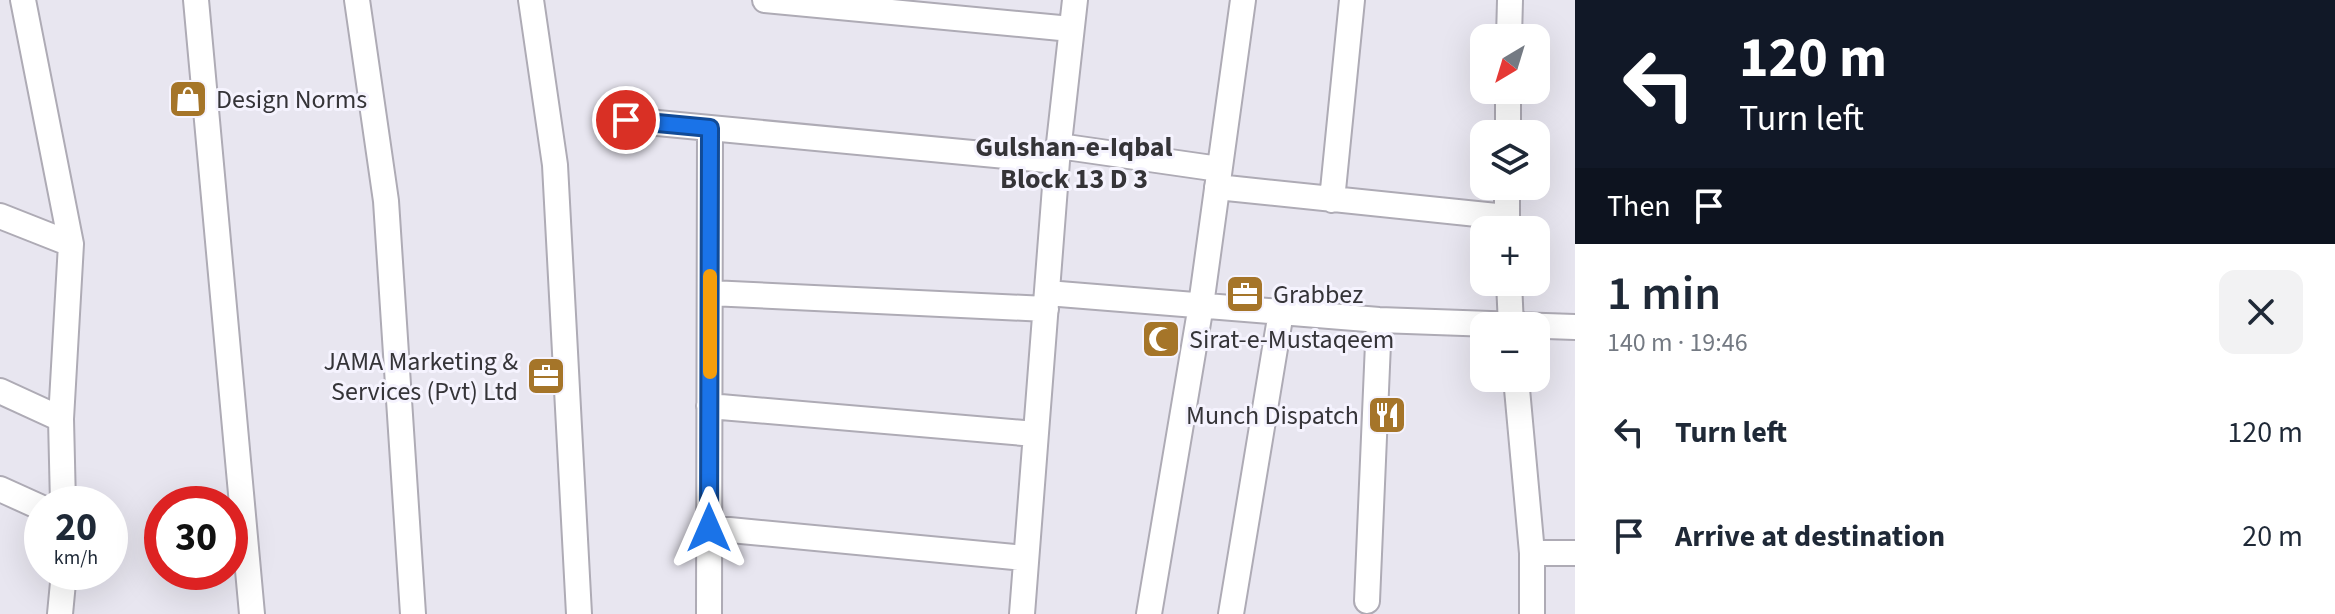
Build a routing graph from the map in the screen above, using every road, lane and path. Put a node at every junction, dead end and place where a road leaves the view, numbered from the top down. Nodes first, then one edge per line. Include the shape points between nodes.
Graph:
1 (23, 0) edge
2 (196, 0) edge
3 (357, 0) edge
4 (531, 0) edge
5 (765, 0) edge
6 (1075, 0) edge
7 (1243, 0) edge
8 (1352, 0) edge
9 (1510, 0) edge
10 (1509, 24) edge
11 (1071, 29) junction
12 (626, 120) dead end
13 (710, 128) junction
14 (1058, 154) junction
15 (1218, 178) junction
16 (1332, 200) junction
17 (0, 216) edge
18 (1470, 219) edge
19 (71, 244) junction
20 (710, 293) junction
21 (1047, 301) junction
22 (1201, 305) junction
23 (1281, 312) junction
24 (1379, 320) junction
25 (1470, 323) edge
26 (1550, 326) edge
27 (1575, 327) edge
28 (0, 391) edge
29 (1517, 392) edge
30 (709, 406) junction
31 (61, 419) junction
32 (1035, 434) junction
33 (63, 486) edge
34 (0, 489) edge
35 (24, 500) edge
36 (709, 528) junction
37 (1532, 553) junction
38 (1575, 553) edge
39 (1024, 558) junction
40 (62, 590) edge
41 (1367, 601) dead end
42 (60, 614) edge
43 (252, 614) edge
44 (413, 614) edge
45 (579, 614) edge
46 (709, 614) edge
47 (1022, 614) edge
48 (1149, 614) edge
49 (1231, 614) edge
50 (1532, 614) edge

1 - 19 street
2 - 43 street
3 - 44 street via 386,201
4 - 45 street via 555,165
5 - 11 street
6 - 11 street
7 - 15 street
8 - 16 street
9 - 10 street
11 - 14 street
12 - 13 street
13 - 14 street
13 - 20 street
14 - 15 street
14 - 21 street
15 - 16 street
15 - 22 street
16 - 18 street
17 - 19 street
19 - 31 street
20 - 21 street
20 - 30 street
21 - 22 street
21 - 32 street
22 - 23 street
22 - 48 street
23 - 24 street
23 - 49 street
24 - 25 street
24 - 41 street
26 - 27 street
28 - 31 street
29 - 37 street
30 - 32 street
30 - 36 street
31 - 33 street
32 - 39 street
34 - 35 street
36 - 39 street
36 - 46 street
37 - 38 street
37 - 50 street
39 - 47 street
40 - 42 street

